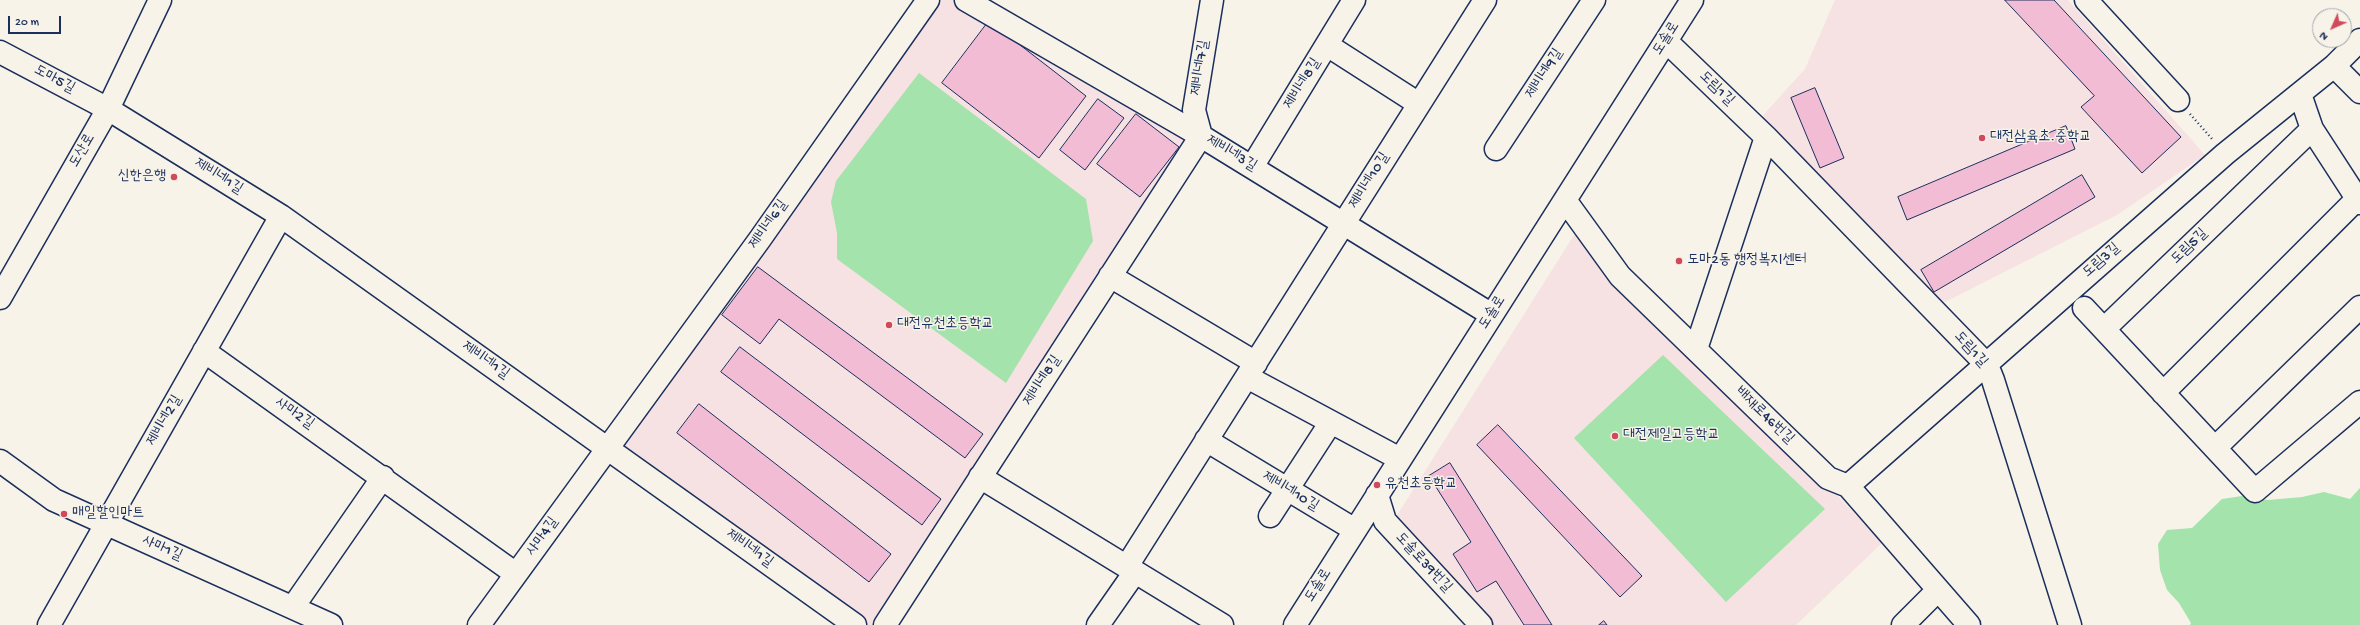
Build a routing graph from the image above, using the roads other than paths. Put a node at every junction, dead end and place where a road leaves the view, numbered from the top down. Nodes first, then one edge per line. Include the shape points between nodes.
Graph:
1 (160, 0) edge
2 (928, 0) edge
3 (966, 0) edge
4 (1212, 0) edge
5 (1354, 0) edge
6 (1485, 0) edge
7 (1594, 0) edge
8 (1692, 0) edge
9 (2086, 0) edge
10 (2360, 40) edge
11 (1666, 41) junction
12 (1327, 45) junction
13 (0, 52) edge
14 (2334, 66) junction
15 (2360, 92) edge
16 (2300, 94) junction
17 (2178, 100) road end
18 (1420, 104) junction
19 (108, 108) junction
20 (2312, 129) junction
21 (1201, 136) junction
22 (1766, 137) junction
23 (1496, 149) dead end
24 (1252, 167) junction
25 (1565, 200) junction
26 (2358, 201) edge
27 (281, 216) junction
28 (1344, 224) junction
29 (1110, 276) junction
30 (0, 298) edge
31 (2360, 307) edge
32 (2084, 308) dead end
33 (1492, 315) junction
34 (2104, 329) junction
35 (1696, 349) junction
36 (204, 351) junction
37 (1986, 365) junction
38 (1251, 370) junction
39 (2163, 393) junction
40 (2360, 402) edge
41 (1331, 422) junction
42 (1206, 440) junction
43 (607, 448) junction
44 (2215, 448) junction
45 (1400, 459) junction
46 (0, 461) edge
47 (383, 477) junction
48 (980, 477) junction
49 (1848, 486) junction
50 (1286, 490) junction
51 (1377, 495) junction
52 (1270, 516) dead end
53 (106, 524) junction
54 (1355, 530) junction
55 (1131, 569) junction
56 (516, 574) junction
57 (1938, 590) junction
58 (293, 607) junction
59 (49, 625) edge
60 (331, 625) edge
61 (479, 625) edge
62 (855, 625) edge
63 (885, 625) edge
64 (1098, 625) edge
65 (1222, 625) edge
66 (1295, 625) edge
67 (1481, 625) edge
68 (1903, 625) edge
69 (1969, 625) edge
70 (2070, 625) edge

1 - 19 street, 도산로
2 - 43 street, 제비네6길 via 760,240
3 - 21 street, 제비네3길
4 - 21 street, 제비네7길 via 1194,110
5 - 12 street, 제비네8길
6 - 18 street, 제비네10길
7 - 23 street, 제비네9길
8 - 11 street, 도솔로
9 - 17 street
10 - 14 street, 도림3길
11 - 22 street, 도림1길
11 - 25 street, 도솔로
12 - 18 street
12 - 24 street, 제비네8길
13 - 19 street, 도마5길
14 - 15 street
14 - 16 street, 도림3길
16 - 20 street
16 - 37 street, 도림3길 via 2225,154
18 - 28 street, 제비네10길
19 - 27 street, 제비네1길
19 - 30 street, 도산로
20 - 26 street
20 - 34 street, 도림5길
21 - 24 street, 제비네3길
21 - 29 street, 제비네8길
22 - 35 street
22 - 37 street, 도림1길
24 - 28 street, 제비네3길
25 - 33 street, 도솔로
25 - 35 street, 배재로46번길 via 1620,276
26 - 39 street
27 - 36 street, 제비네2길
27 - 43 street, 제비네1길
28 - 33 street, 제비네3길
28 - 38 street, 제비네10길
29 - 38 street
29 - 48 street, 제비네8길
31 - 44 street
32 - 34 street
33 - 45 street, 도솔로
34 - 39 street
35 - 49 street, 배재로46번길 via 1828,478
36 - 47 street, 사마2길
36 - 53 street, 제비네2길
37 - 49 street, 도림3길
37 - 70 street, 도림1길 via 1993,380
38 - 41 street
38 - 42 street, 제비네10길
39 - 44 street
40 - 44 street via 2255,491
41 - 45 street
41 - 50 street
42 - 50 street, 제비네10길
42 - 55 street, 제비네10길
43 - 56 street, 사마4길
43 - 62 street, 제비네1길
45 - 51 street, 도솔로
46 - 53 street, 사마1길 via 54,500
47 - 56 street, 사마2길
47 - 58 street
48 - 55 street
48 - 63 street, 제비네8길
49 - 57 street, 배재로46번길
50 - 52 street
50 - 54 street, 제비네10길
51 - 54 street, 도솔로
51 - 67 street, 도솔로39번길 via 1385,521
53 - 58 street, 사마1길
53 - 59 street, 제비네2길
54 - 66 street, 도솔로
55 - 64 street, 제비네10길
55 - 65 street
56 - 61 street, 사마4길
57 - 68 street
57 - 69 street, 배재로46번길
58 - 60 street, 사마1길

